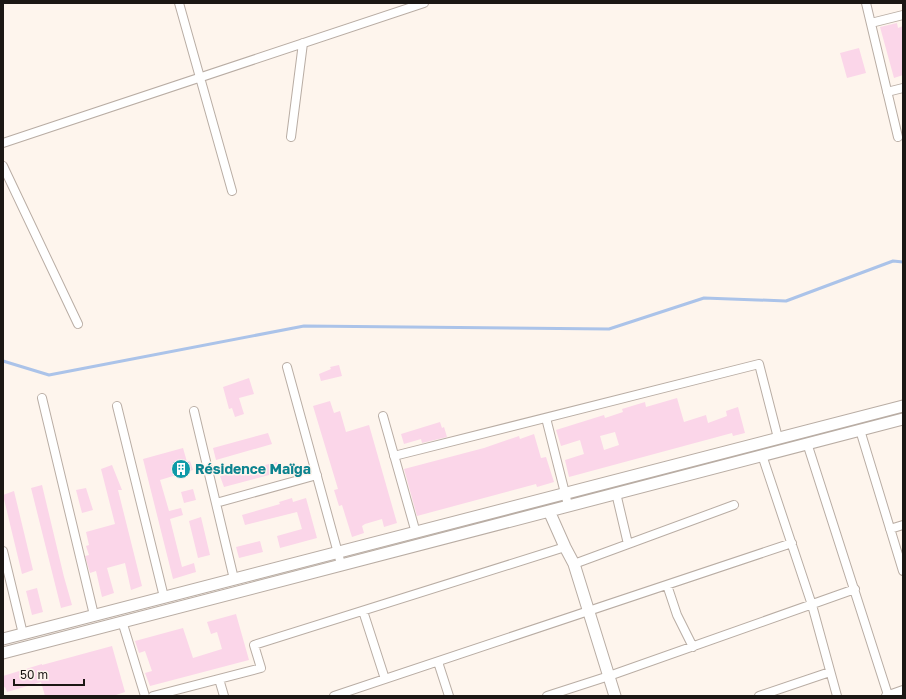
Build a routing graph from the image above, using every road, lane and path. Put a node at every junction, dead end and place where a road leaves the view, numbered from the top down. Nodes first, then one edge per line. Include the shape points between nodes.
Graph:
1 (179, 3) edge
2 (424, 3) edge
3 (866, 3) edge
4 (903, 15) edge
5 (871, 23) junction
6 (303, 43) junction
7 (200, 77) junction
8 (903, 88) edge
9 (887, 92) junction
10 (291, 137) dead end
11 (898, 137) dead end
12 (3, 143) edge
13 (3, 166) edge
14 (232, 191) dead end
15 (78, 324) dead end
16 (287, 367) dead end
17 (42, 398) dead end
18 (117, 406) dead end
19 (903, 406) edge
20 (194, 411) dead end
21 (383, 416) dead end
22 (546, 418) junction
23 (903, 419) edge
24 (860, 430) junction
25 (778, 438) junction
26 (807, 443) junction
27 (762, 455) junction
28 (394, 456) junction
29 (317, 475) junction
30 (565, 493) junction
31 (616, 493) junction
32 (216, 503) junction
33 (568, 505) junction
34 (734, 505) dead end
35 (549, 511) junction
36 (903, 525) edge
37 (890, 530) junction
38 (416, 533) junction
39 (628, 544) junction
40 (792, 544) junction
41 (564, 547) junction
42 (3, 551) edge
43 (338, 552) junction
44 (341, 564) junction
45 (574, 564) junction
46 (903, 571) edge
47 (234, 579) junction
48 (667, 585) junction
49 (855, 589) junction
50 (164, 597) junction
51 (812, 605) junction
52 (363, 610) junction
53 (589, 611) junction
54 (94, 615) junction
55 (122, 621) junction
56 (23, 634) junction
57 (3, 639) edge
58 (693, 646) junction
59 (3, 653) edge
60 (438, 662) junction
61 (830, 672) junction
62 (609, 676) junction
63 (219, 679) junction
64 (385, 679) junction
65 (903, 690) edge
66 (145, 696) edge
67 (153, 696) edge
68 (224, 696) edge
69 (334, 696) edge
70 (449, 696) edge
71 (547, 696) edge
72 (615, 696) edge
73 (759, 696) edge
74 (837, 696) edge
75 (887, 696) edge

1 - 7 street
2 - 6 street
3 - 5 street
4 - 5 street
5 - 9 street
6 - 7 street
6 - 10 street
7 - 12 street
7 - 14 street
8 - 9 street
9 - 11 street
13 - 15 street
16 - 29 street
17 - 54 street
18 - 50 street
19 - 25 street
20 - 32 street
21 - 28 street
22 - 25 street via 759,364
22 - 28 street
22 - 30 street
23 - 24 street
24 - 26 street
24 - 37 street
25 - 30 street
26 - 27 street
26 - 49 street
27 - 31 street
27 - 40 street
28 - 38 street
29 - 32 street
29 - 43 street
30 - 33 street
30 - 38 street
31 - 33 street
31 - 39 street
32 - 47 street
33 - 35 street
34 - 39 street
35 - 41 street
35 - 44 street
36 - 37 street
37 - 46 street
38 - 43 street
39 - 45 street
40 - 48 street
40 - 51 street
41 - 45 street
41 - 52 street
42 - 56 street
43 - 44 street
43 - 47 street
44 - 55 street
45 - 53 street
47 - 50 street
48 - 53 street
48 - 58 street via 677,615
49 - 51 street
49 - 75 street
50 - 54 street
51 - 58 street
51 - 61 street
52 - 63 street via 254,645 261,668
52 - 64 street
53 - 60 street
53 - 62 street
54 - 56 street
55 - 59 street
55 - 66 street
56 - 57 street
58 - 62 street
60 - 64 street
60 - 70 street
61 - 73 street
61 - 74 street
62 - 71 street
62 - 72 street
63 - 67 street
63 - 68 street
64 - 69 street
65 - 75 street

